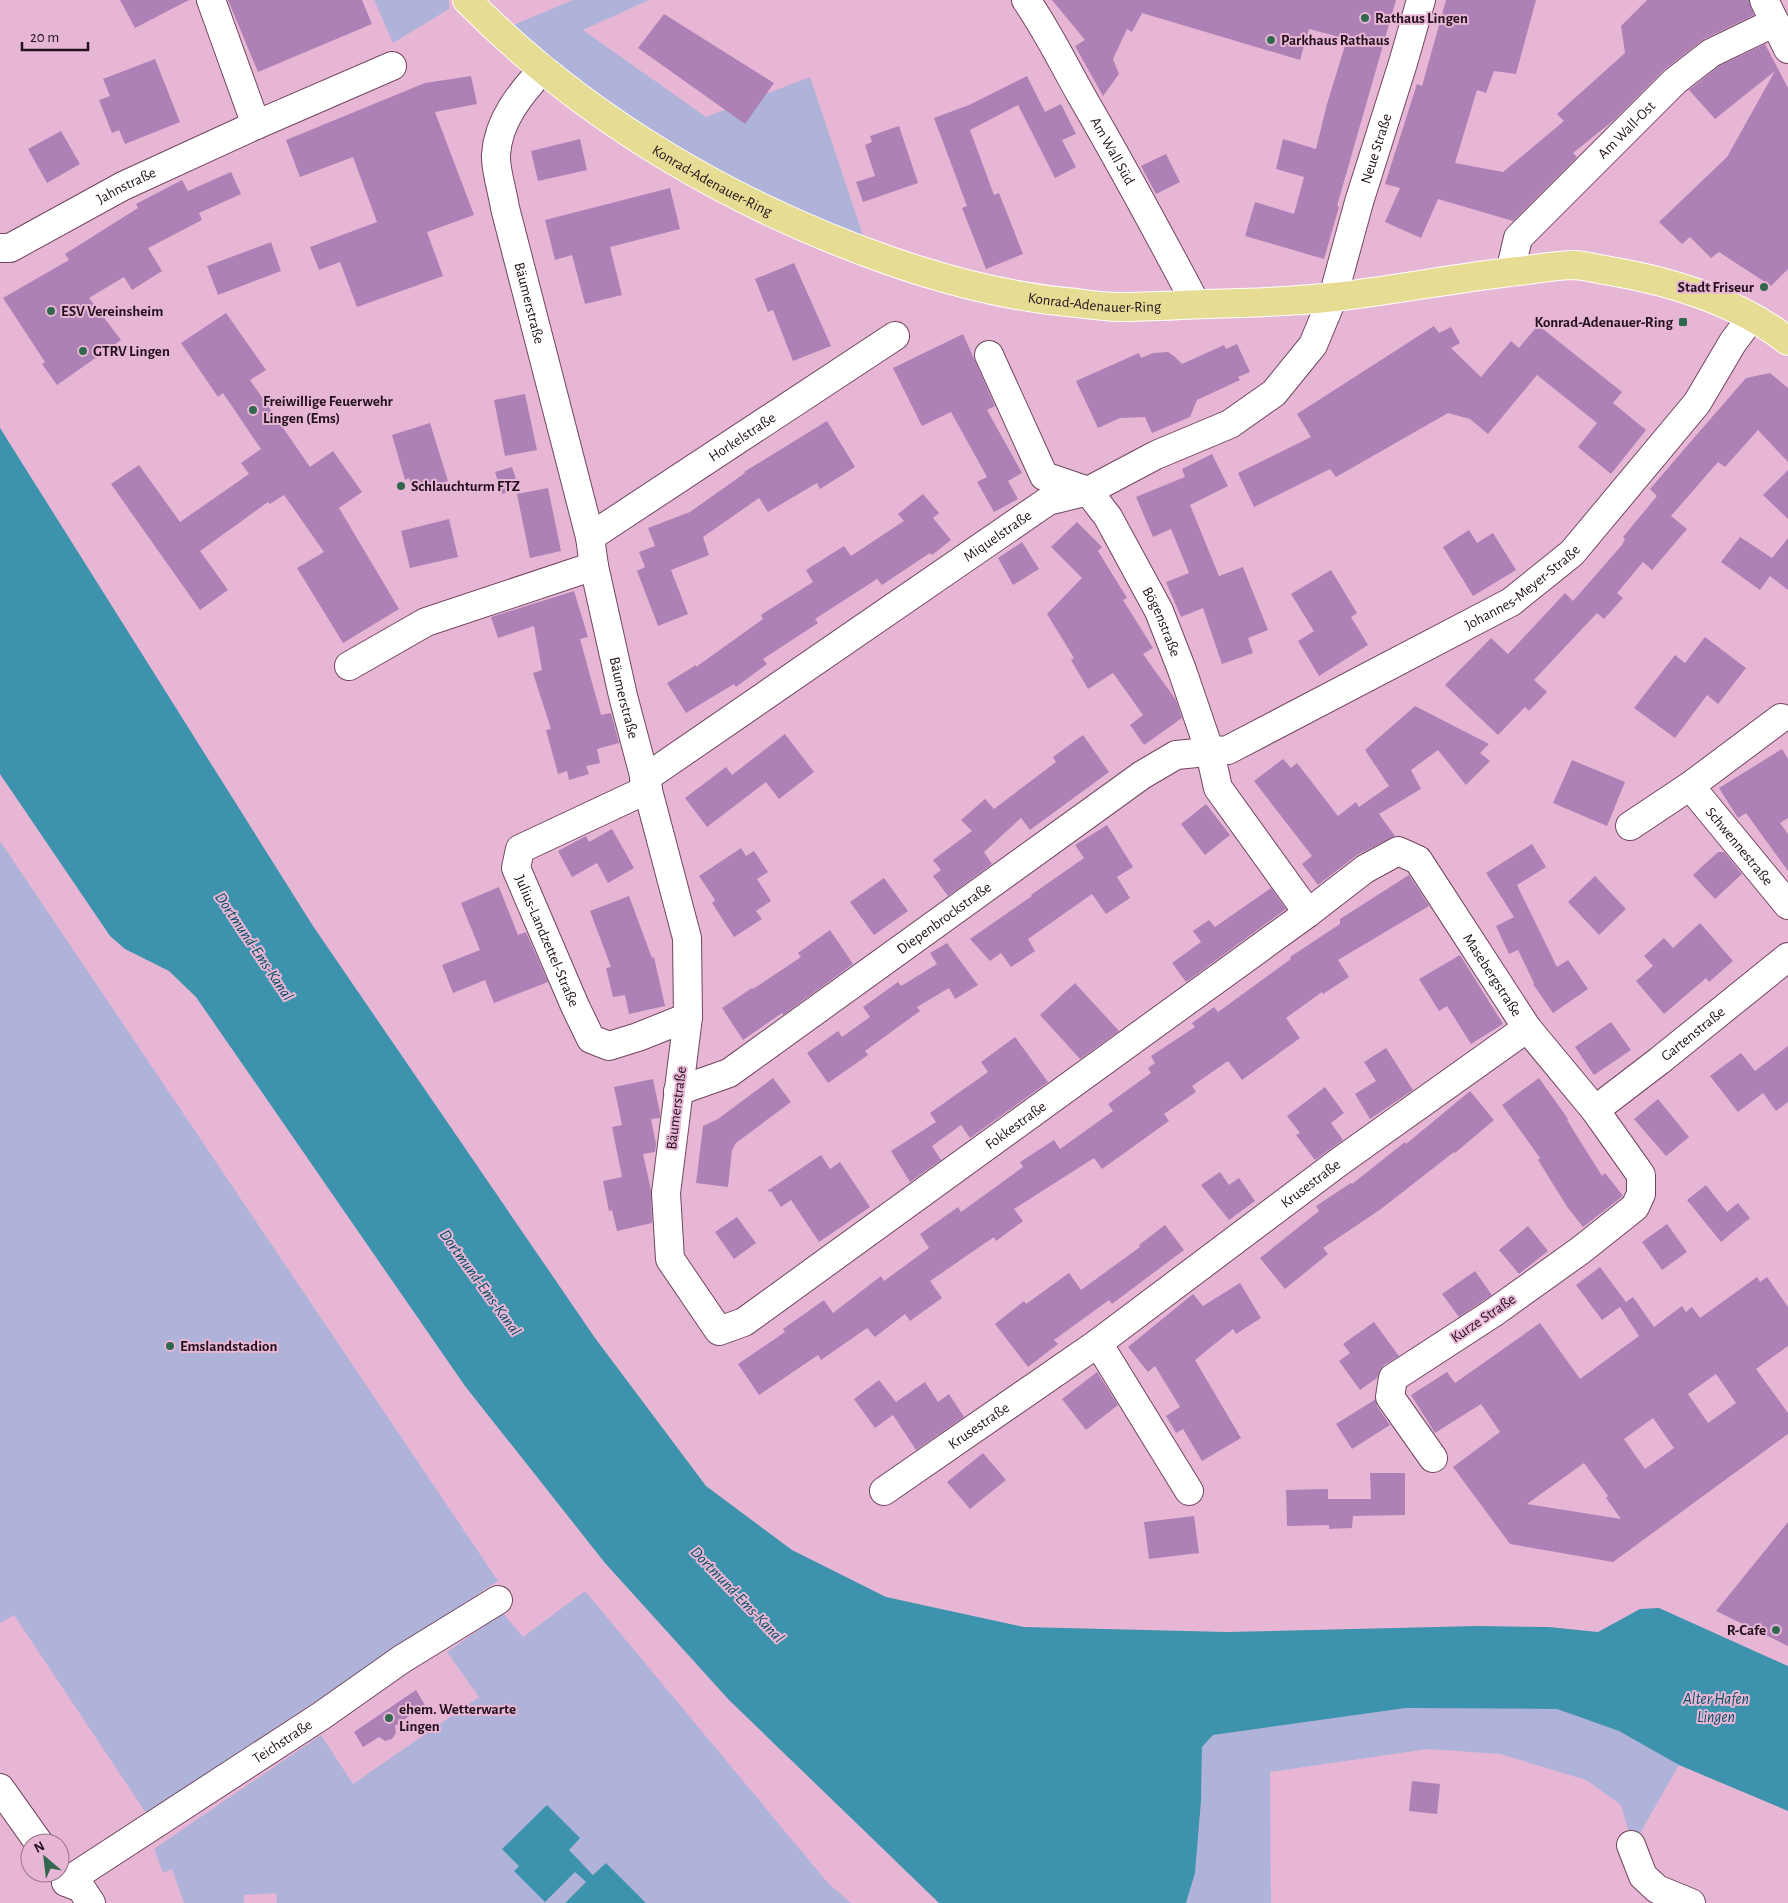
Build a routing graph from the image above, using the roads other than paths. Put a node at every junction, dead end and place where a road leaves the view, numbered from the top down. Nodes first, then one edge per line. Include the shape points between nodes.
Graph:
1 (211, 0) edge
2 (467, 0) edge
3 (1026, 0) edge
4 (1421, 0) edge
5 (1770, 11) edge
6 (1788, 49) edge
7 (392, 66) dead end
8 (543, 69) junction
9 (256, 125) junction
10 (0, 248) edge
11 (1510, 272) junction
12 (1333, 297) junction
13 (1196, 304) junction
14 (1751, 318) junction
15 (894, 336) dead end
16 (1788, 341) edge
17 (989, 354) dead end
18 (1088, 491) junction
19 (590, 537) junction
20 (594, 566) junction
21 (349, 666) dead end
22 (1781, 718) dead end
23 (1210, 752) junction
24 (646, 784) junction
25 (1690, 786) junction
26 (1630, 826) dead end
27 (1788, 905) edge
28 (1308, 913) junction
29 (1788, 957) edge
30 (688, 1016) junction
31 (1527, 1028) junction
32 (678, 1091) junction
33 (1595, 1110) junction
34 (1641, 1194) joint
35 (719, 1330) joint
36 (1098, 1344) junction
37 (1433, 1458) dead end
38 (884, 1491) dead end
39 (1189, 1492) dead end
40 (498, 1600) dead end
41 (0, 1788) edge
42 (32, 1833) edge
43 (1630, 1845) dead end
44 (66, 1886) edge
45 (91, 1903) edge
46 (1691, 1903) edge

1 - 9 street
2 - 8 main road, Konrad-Adenauer-Ring
3 - 13 street, Am Wall Süd via 1044,25
4 - 12 street, Neue Straße
5 - 6 street
5 - 11 street, Am Wall-Ost via 1674,81 1518,238
7 - 9 street, Jahnstraße
8 - 13 main road, Konrad-Adenauer-Ring via 626,131 688,168 754,205 840,244 978,288 1046,301 1117,307
8 - 19 street, Bäumerstraße via 521,94 502,124 496,156 506,208
9 - 10 street, Jahnstraße via 124,186 10,248
11 - 12 main road, Konrad-Adenauer-Ring
11 - 14 main road, Konrad-Adenauer-Ring via 1576,265 1649,278 1688,289
12 - 13 main road, Konrad-Adenauer-Ring
12 - 18 street, Miquelstraße via 1314,345 1274,393 1230,424 1156,455
14 - 16 main road, Konrad-Adenauer-Ring
14 - 23 street, Johannes-Meyer-Straße via 1697,404 1572,553 1526,590 1511,602 1228,750
15 - 19 street, Horkelstraße
17 - 18 street via 1044,476
18 - 23 street, Bögenstraße via 1108,517 1159,611
18 - 24 street, Miquelstraße via 1048,501
19 - 20 street, Bäumerstraße
20 - 21 street via 426,622
20 - 24 street, Bäumerstraße
22 - 25 street
23 - 28 street, Bögenstraße via 1218,788
23 - 32 street, Diepenbrockstraße via 1176,755 1142,775 729,1073
24 - 30 street, Bäumerstraße via 687,938
24 - 30 street, Julius-Landzettel-Straße via 520,849 516,868 591,1039 609,1046
25 - 26 street
25 - 27 street, Schwennestraße
28 - 31 street, Masebergstraße via 1366,869 1398,851 1418,860
28 - 35 street, Fokkestraße via 744,1322
29 - 33 street, Gartenstraße
30 - 32 street, Bäumerstraße
31 - 33 street, Masebergstraße
31 - 36 street, Krusestraße via 1338,1162
32 - 35 street, Bäumerstraße via 666,1193 670,1259
33 - 34 street, Masebergstraße via 1641,1175
34 - 37 street, Kurze Straße via 1635,1207 1581,1250 1493,1313 1393,1378 1390,1397
36 - 38 street, Krusestraße
36 - 39 street
40 - 44 street, Teichstraße via 402,1658 321,1716
41 - 42 street
43 - 46 street via 1643,1876 1657,1889
44 - 45 street, Teichstraße via 81,1888

